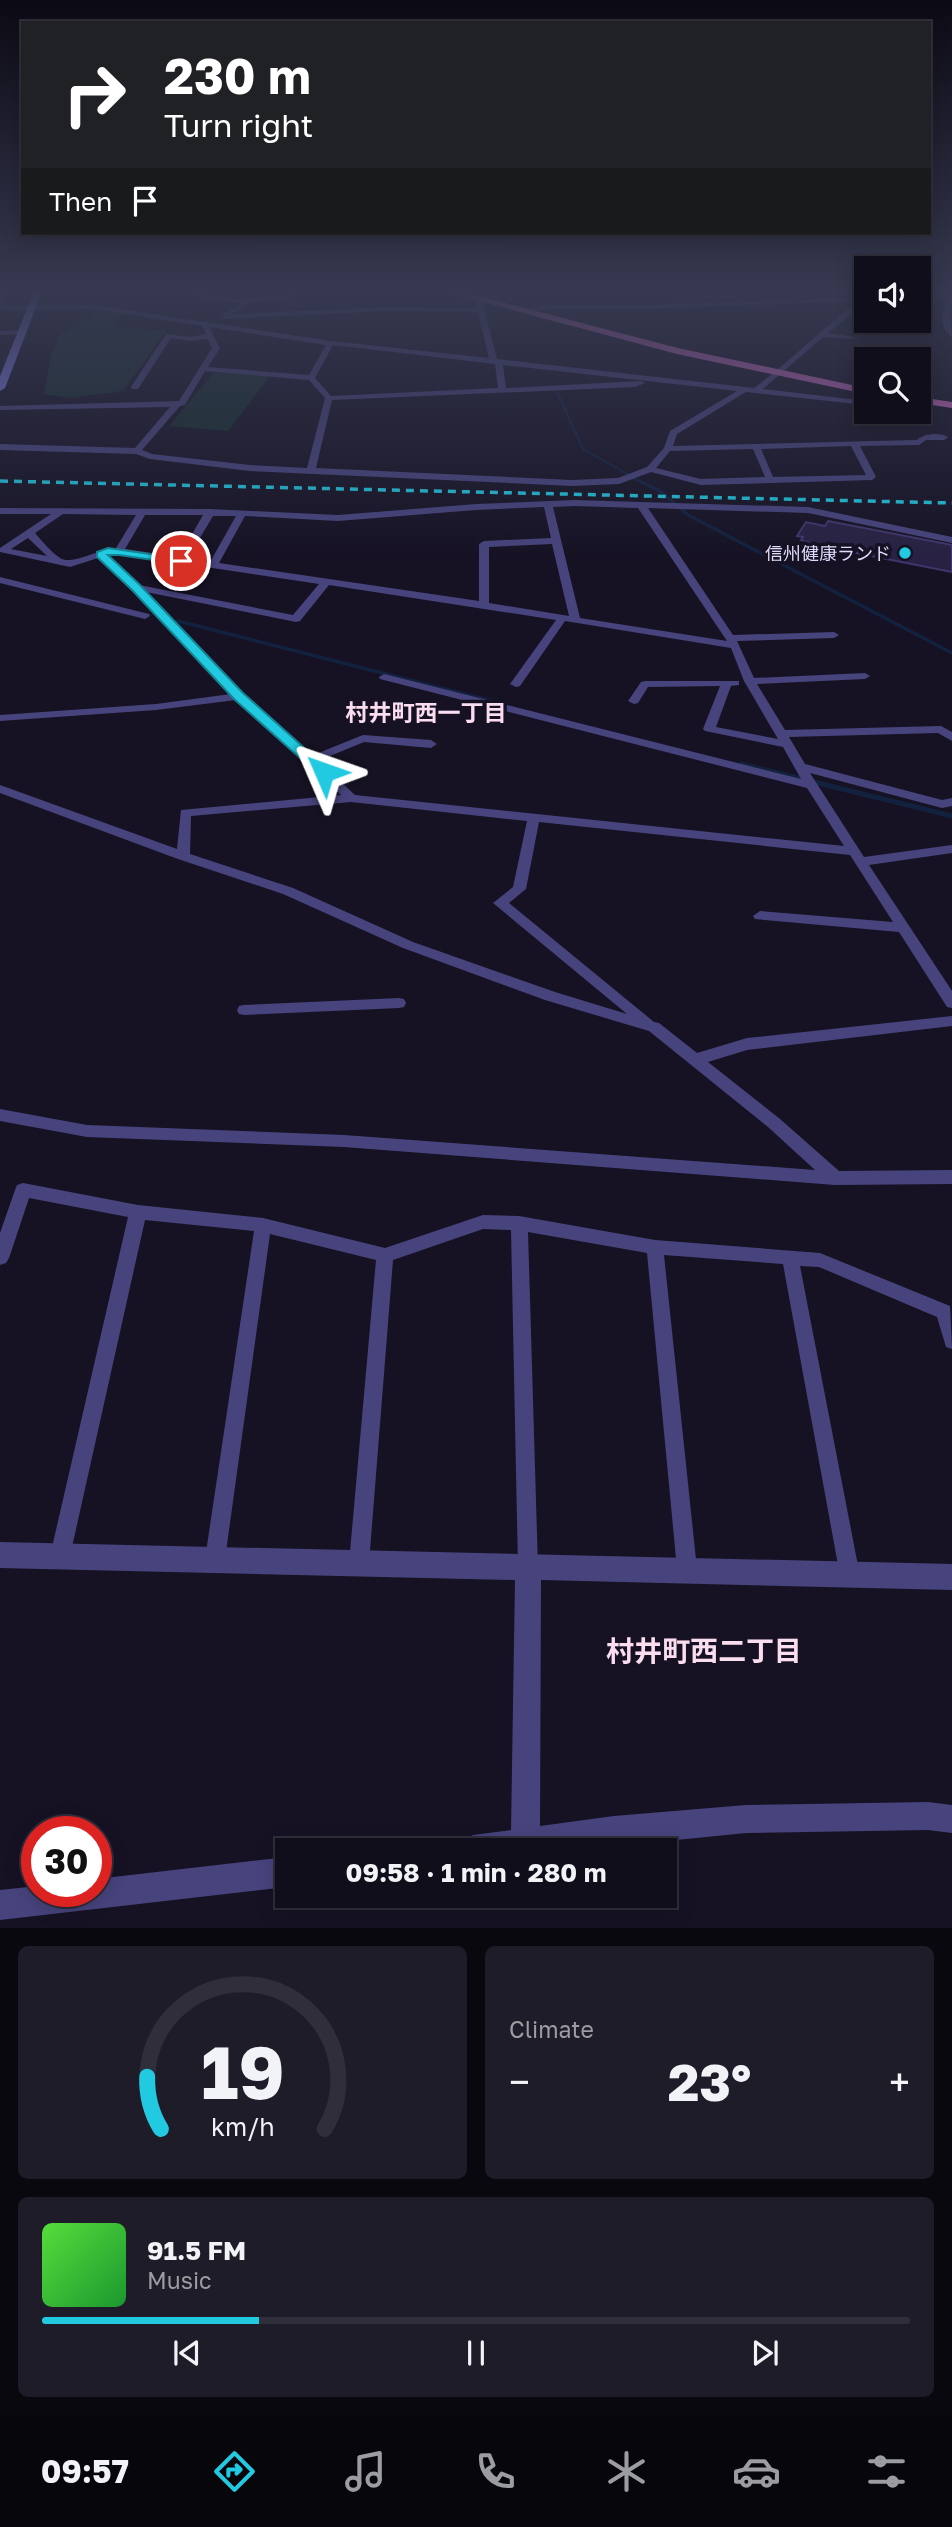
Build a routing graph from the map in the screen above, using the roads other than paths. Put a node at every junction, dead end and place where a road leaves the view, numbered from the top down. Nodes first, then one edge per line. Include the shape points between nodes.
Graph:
1 (140, 379) edge
2 (198, 379) edge
3 (312, 379) edge
4 (500, 379) edge
5 (649, 379) joint
6 (771, 379) edge
7 (815, 379) edge
8 (833, 379) edge
9 (854, 382) edge
10 (135, 387) dead end
11 (854, 388) edge
12 (502, 390) junction
13 (743, 391) junction
14 (754, 392) junction
15 (931, 395) edge
16 (329, 398) junction
17 (952, 398) edge
18 (854, 402) edge
19 (931, 402) edge
20 (177, 404) junction
21 (952, 405) edge
22 (0, 408) edge
23 (944, 436) dead end
24 (855, 445) junction
25 (0, 447) edge
26 (756, 447) junction
27 (668, 449) junction
28 (137, 451) junction
29 (650, 468) junction
30 (311, 470) junction
31 (770, 480) junction
32 (572, 483) junction
33 (575, 503) junction
34 (548, 505) junction
35 (641, 505) junction
36 (0, 511) edge
37 (143, 511) junction
38 (210, 512) junction
39 (60, 513) junction
40 (242, 513) junction
41 (28, 532) junction
42 (952, 540) edge
43 (556, 541) junction
44 (119, 551) junction
45 (101, 555) junction
46 (181, 561) junction
47 (60, 563) junction
48 (213, 565) junction
49 (0, 580) edge
50 (326, 582) junction
51 (136, 587) junction
52 (484, 605) junction
53 (145, 616) dead end
54 (562, 618) junction
55 (575, 620) junction
56 (834, 635) dead end
57 (732, 642) junction
58 (865, 676) dead end
59 (384, 677) dead end
60 (750, 682) junction
61 (727, 683) junction
62 (516, 684) dead end
63 (239, 696) junction
64 (634, 701) dead end
65 (0, 718) edge
66 (952, 738) edge
67 (784, 739) junction
68 (431, 744) dead end
69 (311, 760) junction
70 (800, 767) junction
71 (811, 785) junction
72 (0, 789) edge
73 (351, 798) junction
74 (952, 802) edge
75 (534, 818) junction
76 (952, 849) edge
77 (183, 856) junction
78 (857, 856) junction
79 (760, 916) dead end
80 (904, 928) junction
81 (399, 1003) dead end
82 (952, 1003) edge
83 (244, 1010) dead end
84 (952, 1021) edge
85 (654, 1027) junction
86 (694, 1060) junction
87 (0, 1115) edge
88 (952, 1177) edge
89 (835, 1178) junction
90 (138, 1212) junction
91 (519, 1223) junction
92 (263, 1225) junction
93 (655, 1247) junction
94 (385, 1255) junction
95 (0, 1258) edge
96 (790, 1258) junction
97 (952, 1341) edge
98 (0, 1555) edge
99 (60, 1556) junction
100 (215, 1559) junction
101 (359, 1563) junction
102 (528, 1568) junction
103 (687, 1570) junction
104 (850, 1576) junction
105 (952, 1577) edge
106 (952, 1819) edge
107 (525, 1838) edge
108 (563, 1838) edge
109 (275, 1873) edge
110 (0, 1905) edge

1 - 10 street
2 - 20 street
3 - 16 street
4 - 12 street
5 - 12 street via 635,385
5 - 13 street
6 - 14 street
7 - 11 highway
8 - 9 highway
12 - 16 street
13 - 14 street
13 - 27 street via 674,433
14 - 18 street
15 - 17 highway
16 - 30 street
19 - 21 highway
20 - 22 street
20 - 28 street
23 - 24 street
24 - 26 street
24 - 31 street via 872,477
25 - 28 street
26 - 27 street
26 - 31 street
27 - 29 street
28 - 30 street via 205,464
29 - 31 street via 701,482
29 - 32 street via 619,481
30 - 32 street
32 - 33 street
33 - 34 street
33 - 35 street
34 - 40 street via 338,518
34 - 43 street
35 - 42 street via 808,510
35 - 57 street
36 - 39 street
37 - 38 street
37 - 39 street
37 - 44 street
38 - 40 street
38 - 46 street
39 - 41 street
40 - 48 street
41 - 47 street
41 - 47 street via 3,550
43 - 52 street via 484,544
43 - 55 street
44 - 45 street
44 - 46 street
45 - 47 street
45 - 51 street
46 - 48 street
48 - 50 street
49 - 53 street
50 - 51 street via 296,619
50 - 52 street
51 - 63 street
52 - 54 street
54 - 55 street
54 - 62 street
55 - 57 street
56 - 57 street
57 - 60 street
58 - 60 street
59 - 71 street
60 - 61 street
60 - 67 street
61 - 64 street via 645,684
61 - 67 street via 709,729
63 - 65 street
63 - 69 street
66 - 67 street via 941,729
67 - 70 street
68 - 69 street via 363,738
69 - 73 street
70 - 71 street
70 - 74 street via 942,804
71 - 78 street
72 - 77 street
73 - 75 street
73 - 77 street via 185,813
75 - 78 street
75 - 85 street via 519,889 500,903
76 - 78 street
77 - 85 street via 288,891 434,954
78 - 80 street
79 - 80 street
80 - 82 street
81 - 83 street
84 - 86 street via 747,1044
85 - 86 street
86 - 89 street
87 - 89 street via 87,1131 344,1141
88 - 89 street
90 - 92 street
90 - 95 street via 23,1190
90 - 99 street
91 - 93 street
91 - 94 street via 483,1222
91 - 102 street
92 - 94 street
92 - 100 street
93 - 96 street
93 - 103 street
94 - 101 street
96 - 97 street via 820,1260 944,1312
96 - 104 street
98 - 99 street
99 - 100 street
100 - 101 street
101 - 102 street
102 - 103 street
102 - 107 street
103 - 104 street
104 - 105 street
106 - 108 street via 746,1819
109 - 110 street

